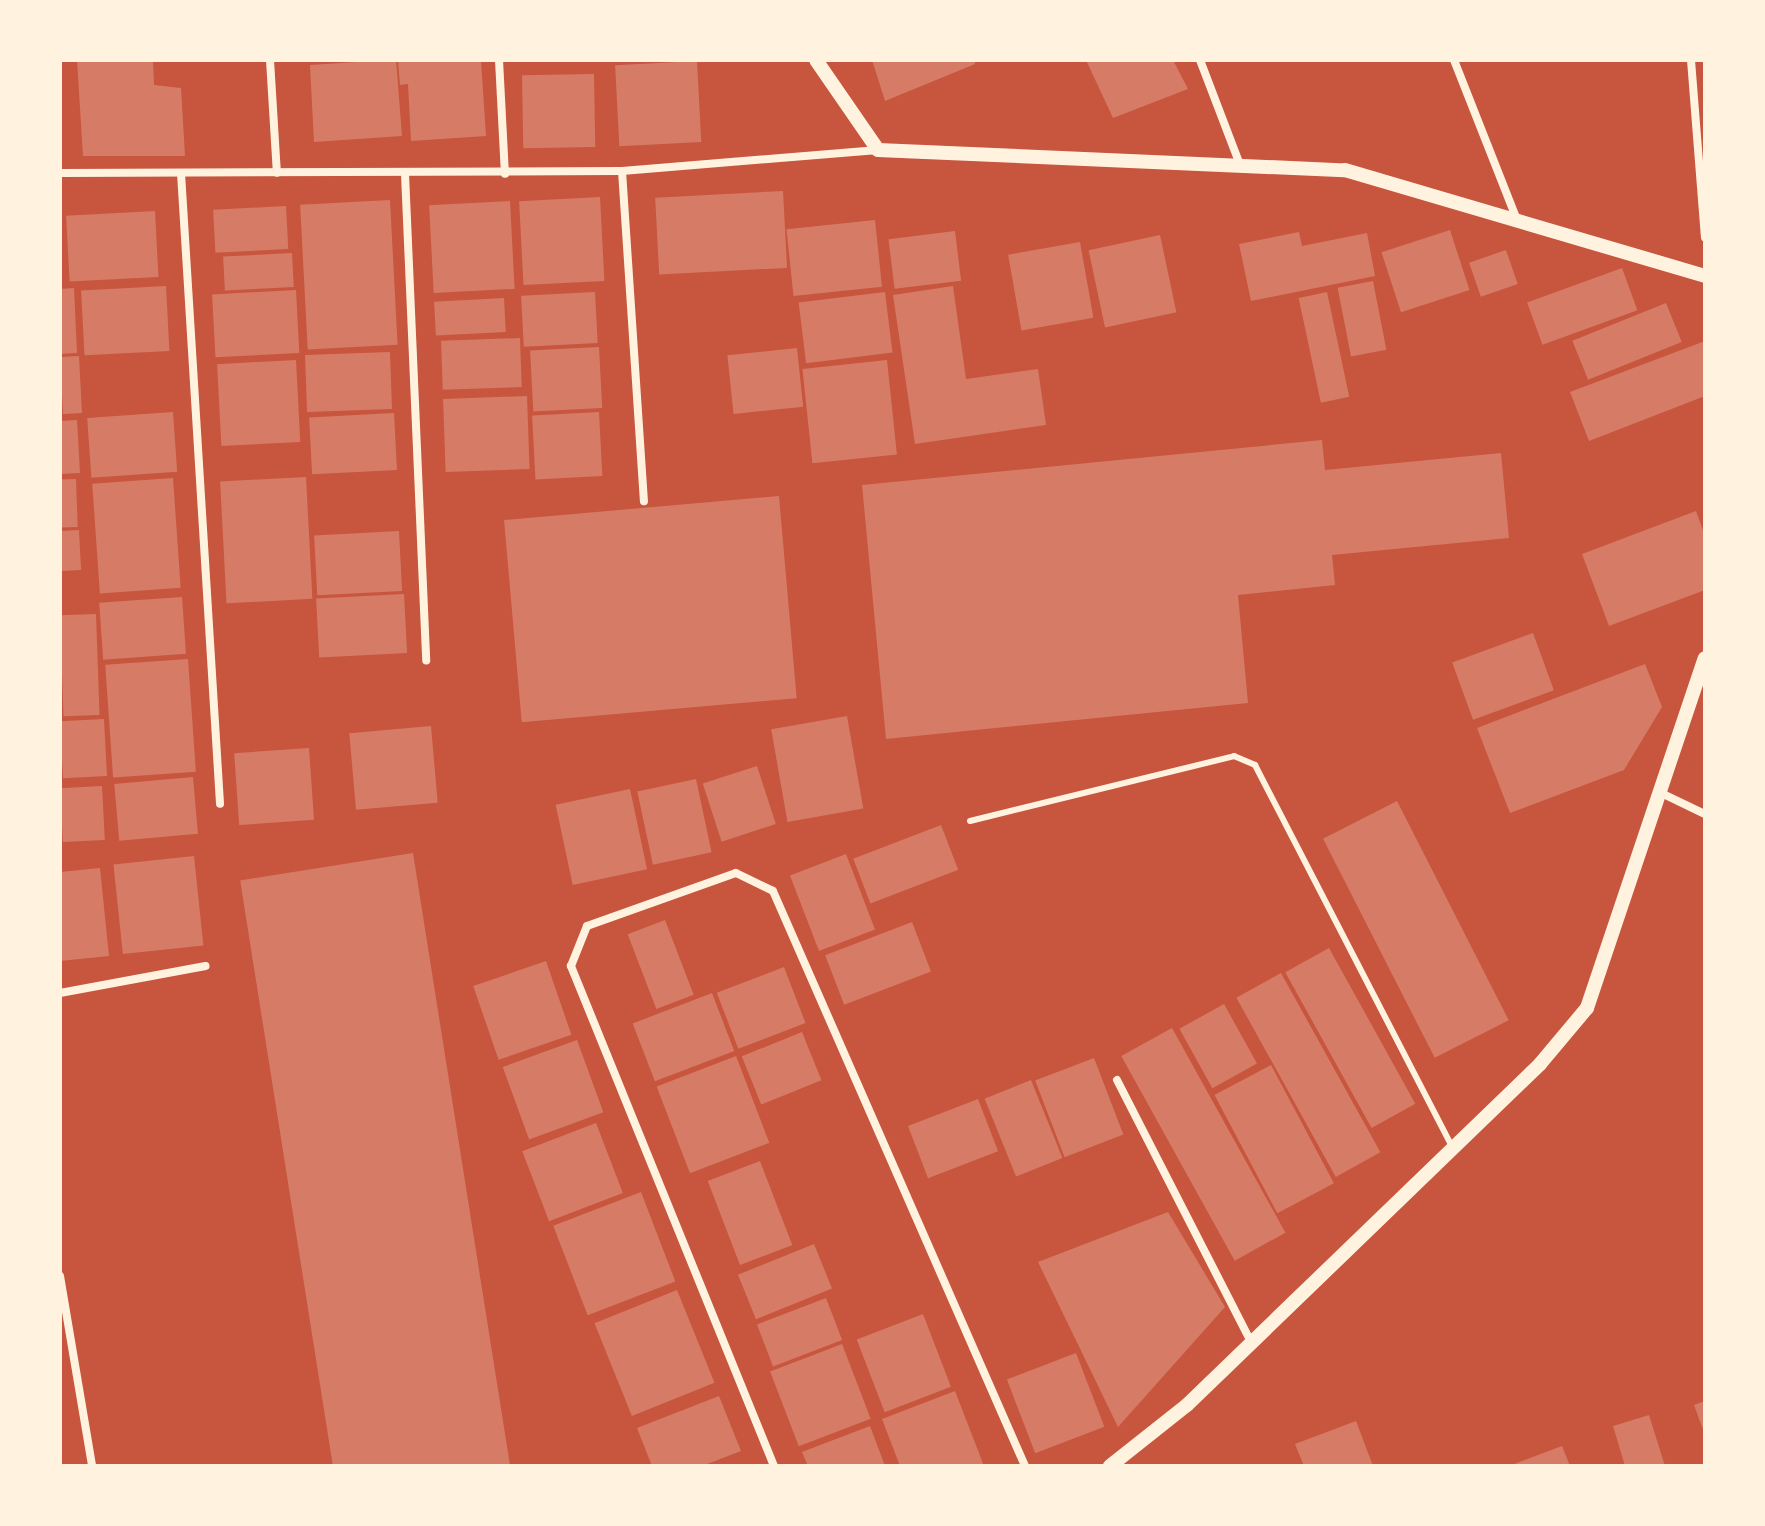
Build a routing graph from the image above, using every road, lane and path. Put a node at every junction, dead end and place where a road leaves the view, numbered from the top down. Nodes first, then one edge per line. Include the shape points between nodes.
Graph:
1 (270, 60) edge
2 (499, 60) edge
3 (816, 60) edge
4 (1200, 60) edge
5 (1454, 60) edge
6 (1691, 60) edge
7 (878, 150) junction
8 (1240, 165) junction
9 (622, 171) junction
10 (60, 173) edge
11 (181, 173) junction
12 (277, 173) junction
13 (405, 174) junction
14 (505, 174) junction
15 (1517, 220) junction
16 (1705, 237) edge
17 (1705, 276) edge
18 (644, 501) dead end
19 (1705, 658) edge
20 (426, 661) dead end
21 (1659, 792) junction
22 (220, 804) dead end
23 (1705, 814) edge
24 (970, 821) dead end
25 (206, 966) dead end
26 (60, 993) edge
27 (1117, 1080) dead end
28 (1453, 1148) junction
29 (60, 1276) edge
30 (61, 1289) edge
31 (1251, 1342) junction
32 (92, 1466) edge
33 (774, 1466) edge
34 (1025, 1466) edge
35 (1110, 1466) edge

1 - 12 street
2 - 14 street
3 - 7 street
4 - 8 street
5 - 15 street
6 - 16 street
7 - 8 street
7 - 9 street
8 - 15 street via 1345,170
9 - 14 street
9 - 18 street
10 - 11 street
11 - 12 street
11 - 22 street
12 - 13 street
13 - 14 street
13 - 20 street
15 - 17 street
19 - 21 street
21 - 23 street
21 - 28 street via 1587,1008 1540,1064
24 - 28 lane via 1234,756 1255,765
25 - 26 street
27 - 31 street
28 - 31 street
29 - 30 street
30 - 32 street
31 - 35 street via 1187,1405
33 - 34 street via 571,966 587,926 736,873 773,891

